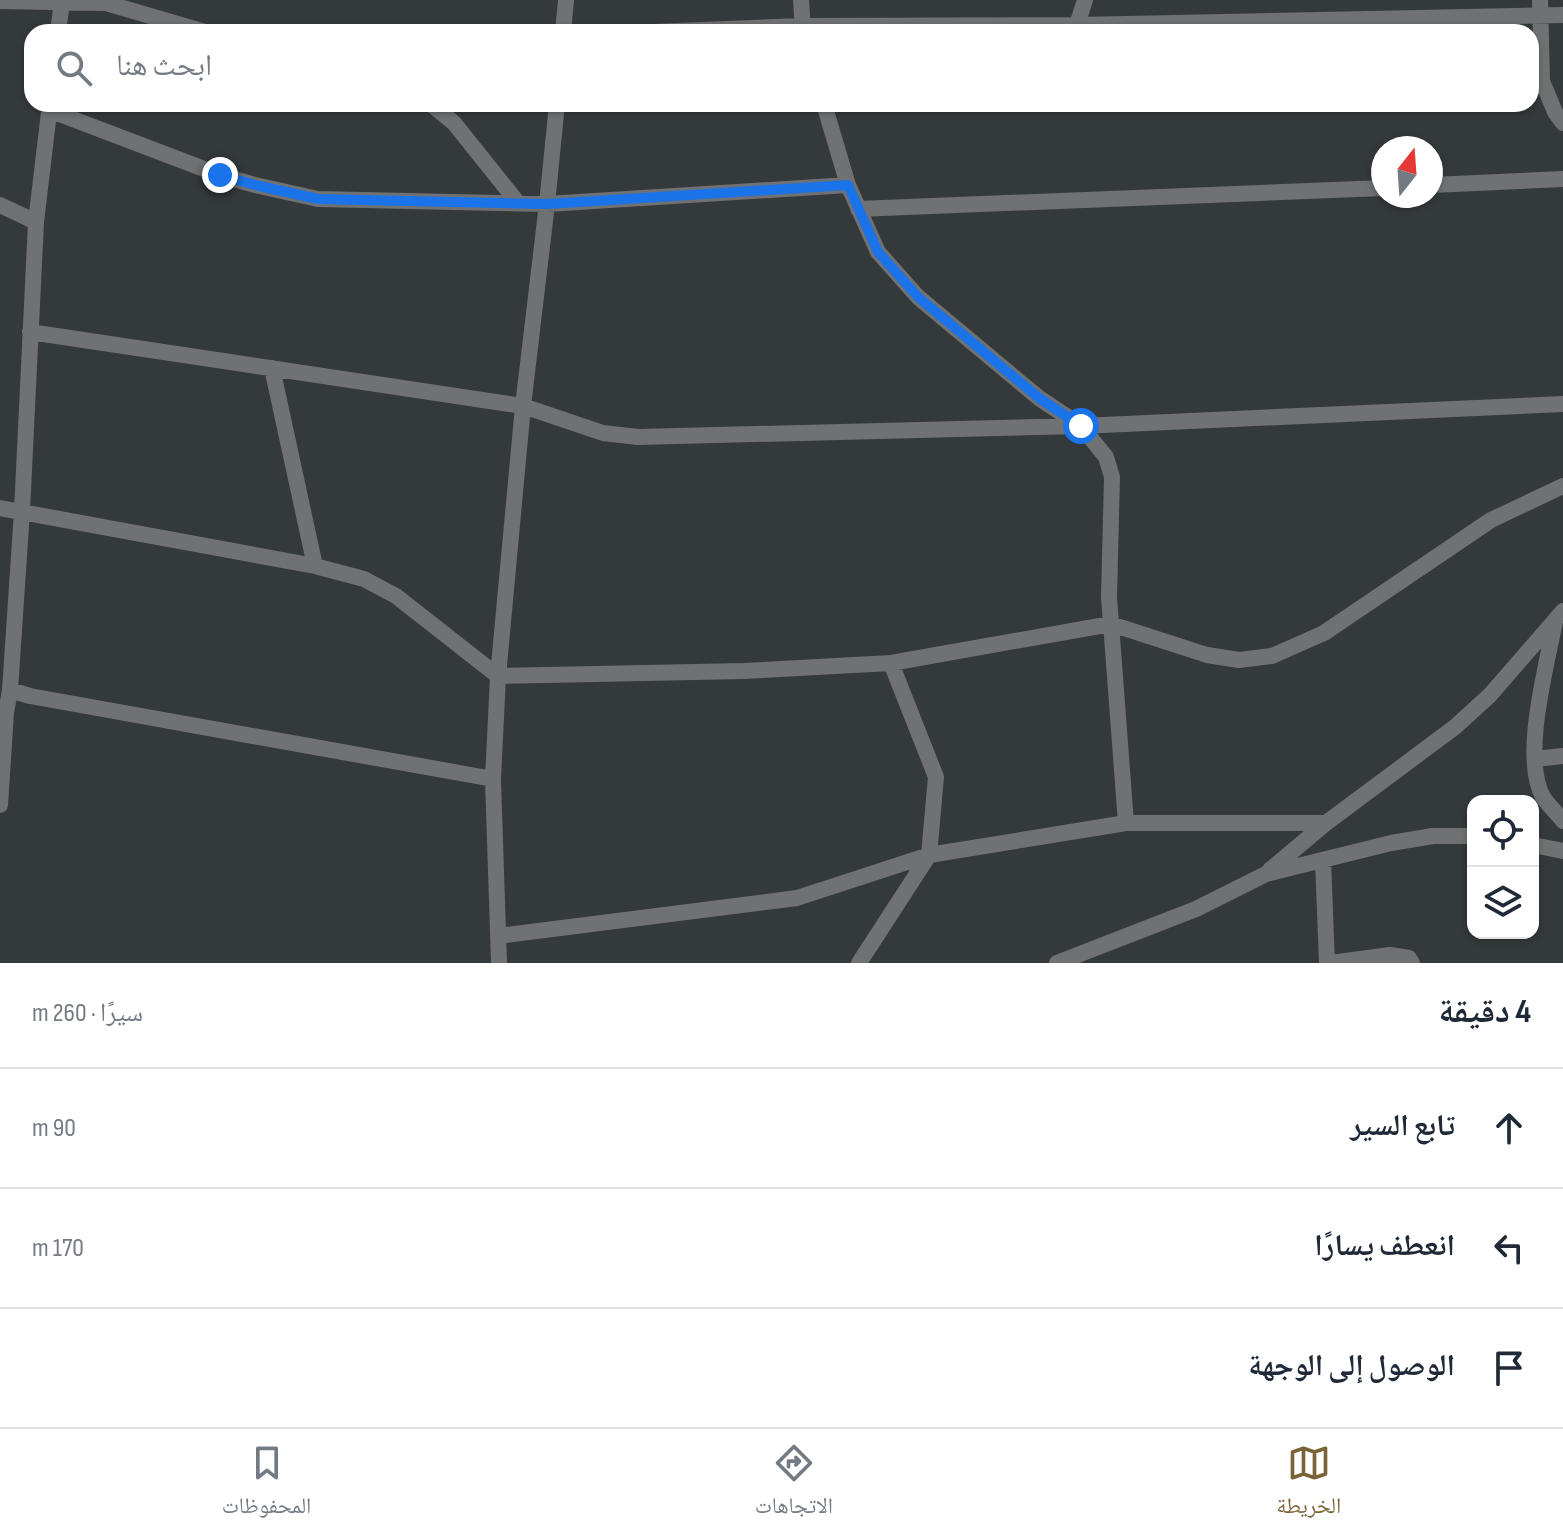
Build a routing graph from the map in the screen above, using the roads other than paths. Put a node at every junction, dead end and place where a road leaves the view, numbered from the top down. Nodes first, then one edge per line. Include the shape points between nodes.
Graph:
1 (566, 0) edge
2 (801, 0) edge
3 (1085, 0) edge
4 (0, 1) edge
5 (62, 2) junction
6 (106, 2) edge
7 (1540, 8) edge
8 (1563, 15) edge
9 (59, 24) edge
10 (179, 24) edge
11 (564, 24) edge
12 (802, 24) edge
13 (1077, 24) edge
14 (1104, 24) edge
15 (48, 112) edge
16 (62, 112) edge
17 (441, 112) edge
18 (556, 112) edge
19 (826, 112) edge
20 (1563, 123) edge
21 (1563, 179) edge
22 (1443, 184) edge
23 (848, 185) junction
24 (1371, 188) edge
25 (518, 203) junction
26 (547, 204) junction
27 (0, 205) edge
28 (858, 209) junction
29 (36, 222) junction
30 (30, 332) junction
31 (272, 368) junction
32 (1563, 404) edge
33 (523, 406) junction
34 (1081, 426) junction
35 (1563, 486) edge
36 (0, 508) edge
37 (22, 511) junction
38 (315, 566) junction
39 (1563, 601) edge
40 (1559, 614) edge
41 (1111, 624) junction
42 (891, 663) junction
43 (498, 676) junction
44 (10, 690) junction
45 (3, 710) edge
46 (1563, 756) edge
47 (1535, 759) junction
48 (493, 779) junction
49 (0, 805) edge
50 (1563, 821) edge
51 (1126, 823) junction
52 (1326, 823) junction
53 (1467, 836) edge
54 (1539, 846) edge
55 (1563, 851) edge
56 (929, 855) junction
57 (1323, 860) junction
58 (1266, 874) junction
59 (498, 936) junction
60 (1075, 959) edge
61 (499, 963) edge
62 (859, 963) edge
63 (1057, 963) edge
64 (1329, 963) edge
65 (1412, 963) edge

1 - 11 street
2 - 12 street
3 - 13 street
4 - 5 street
5 - 6 street
5 - 9 street
6 - 10 street
7 - 8 street
7 - 14 street
7 - 20 street via 1542,81
15 - 29 street
16 - 25 street via 220,175 318,199
17 - 25 street
18 - 26 street
19 - 23 street
21 - 22 street
23 - 26 street
23 - 28 street
24 - 28 street
25 - 26 street
26 - 33 street
27 - 29 street
28 - 34 street via 878,252 918,297 1039,398
29 - 30 street
30 - 31 street
30 - 37 street
31 - 33 street
31 - 38 street
32 - 34 street
33 - 34 street via 603,433 638,437
33 - 43 street
34 - 41 street via 1106,457 1112,477
35 - 41 street via 1491,520 1324,633 1272,656 1239,660 1207,655
36 - 37 street
37 - 38 street
37 - 44 street
38 - 43 street via 364,579 396,596
39 - 40 street
40 - 47 street via 1536,725
40 - 52 street via 1490,695 1455,727
41 - 42 street
41 - 51 street
42 - 43 street
42 - 56 street via 936,777
43 - 48 street
44 - 45 street
44 - 48 street
45 - 49 street
46 - 47 street
47 - 50 street via 1543,797
48 - 59 street
51 - 52 street
51 - 56 street
52 - 58 street
53 - 57 street via 1391,843
54 - 55 street
56 - 59 street via 797,898
56 - 62 street
57 - 58 street
57 - 64 street
58 - 60 street
59 - 61 street
60 - 63 street
64 - 65 street via 1390,955

